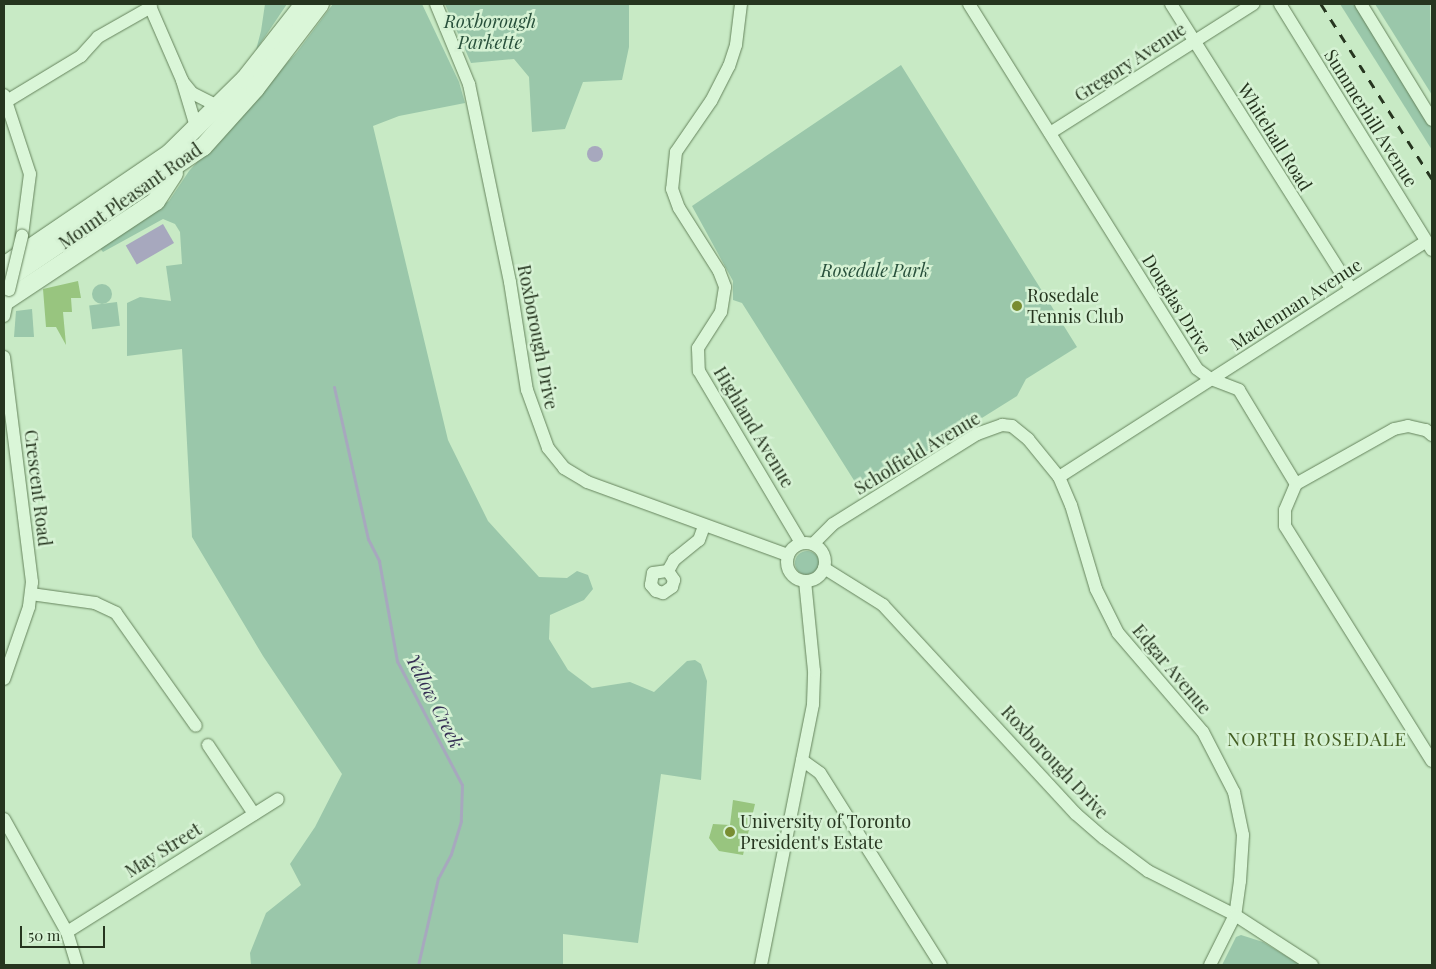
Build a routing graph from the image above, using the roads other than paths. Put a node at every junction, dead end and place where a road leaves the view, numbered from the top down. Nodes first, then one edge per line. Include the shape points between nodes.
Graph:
1 (304, 4) edge
2 (320, 4) edge
3 (436, 4) edge
4 (741, 4) edge
5 (969, 4) edge
6 (1171, 4) edge
7 (1253, 4) edge
8 (1280, 4) edge
9 (1361, 4) edge
10 (150, 5) edge
11 (1194, 41) junction
12 (182, 80) junction
13 (5, 98) edge
14 (219, 107) junction
15 (1432, 120) edge
16 (197, 130) junction
17 (1050, 133) junction
18 (1429, 245) edge
19 (4, 266) edge
20 (1351, 289) junction
21 (6, 297) edge
22 (4, 357) edge
23 (1211, 379) junction
24 (1432, 436) edge
25 (1059, 477) junction
26 (1296, 484) junction
27 (704, 526) junction
28 (807, 544) junction
29 (788, 555) junction
30 (824, 568) junction
31 (668, 571) dead end
32 (805, 581) junction
33 (31, 594) junction
34 (4, 679) edge
35 (196, 726) dead end
36 (208, 745) dead end
37 (802, 760) junction
38 (1432, 760) edge
39 (278, 799) dead end
40 (254, 814) junction
41 (4, 819) edge
42 (1235, 915) junction
43 (67, 932) junction
44 (77, 965) edge
45 (761, 965) edge
46 (941, 965) edge
47 (1210, 965) edge
48 (1312, 965) edge

1 - 14 main road, Mount Pleasant Road
2 - 21 main road, Mount Pleasant Road via 255,89 203,147
3 - 27 street, Roxborough Drive via 469,84 510,282 527,390 548,448 564,468 579,479
4 - 28 street, Highland Avenue via 736,45 729,66 711,101 676,152 672,189 679,208 719,271 725,288 721,312 698,348 699,370
5 - 17 street, Douglas Drive
6 - 11 street, Whitehall Road
7 - 11 street, Gregory Avenue
8 - 18 street, Summerhill Avenue
9 - 15 street
10 - 12 street
10 - 13 street via 98,37 81,56
11 - 17 street, Gregory Avenue
11 - 20 street, Whitehall Road
12 - 14 street via 192,93
12 - 16 street
13 - 21 street, bridge via 30,174 22,236
14 - 16 main road, Mount Pleasant Road
16 - 19 main road, Mount Pleasant Road via 170,154
17 - 23 street, Douglas Drive via 1176,337 1198,369
18 - 20 street, Maclennan Avenue
20 - 23 street, Maclennan Avenue
22 - 33 street, Crescent Road
23 - 25 street, Maclennan Avenue
23 - 26 street, Douglas Drive via 1239,390
24 - 26 street via 1426,430 1408,426 1394,428
25 - 28 street, Scholfield Avenue via 1020,431 1002,425 990,428 833,524
25 - 42 street, Edgar Avenue via 1071,504 1089,570 1108,615 1144,667 1202,732 1234,792 1243,835
26 - 38 street via 1285,510 1286,526
27 - 29 street, Roxborough Drive
27 - 31 street via 699,540 674,560
28 - 29 street
28 - 30 street via 824,557
29 - 32 street via 790,572
30 - 32 street via 817,578
30 - 42 street, Roxborough Drive via 883,605 1076,814 1104,838 1148,871
32 - 37 street via 815,687
33 - 34 street, Crescent Road
33 - 35 street via 95,603 116,613 133,632
36 - 40 street
37 - 45 street
37 - 46 street via 820,773
39 - 40 street, May Street
40 - 43 street, May Street
41 - 43 street
42 - 47 street
42 - 48 street, Roxborough Drive
43 - 44 street

